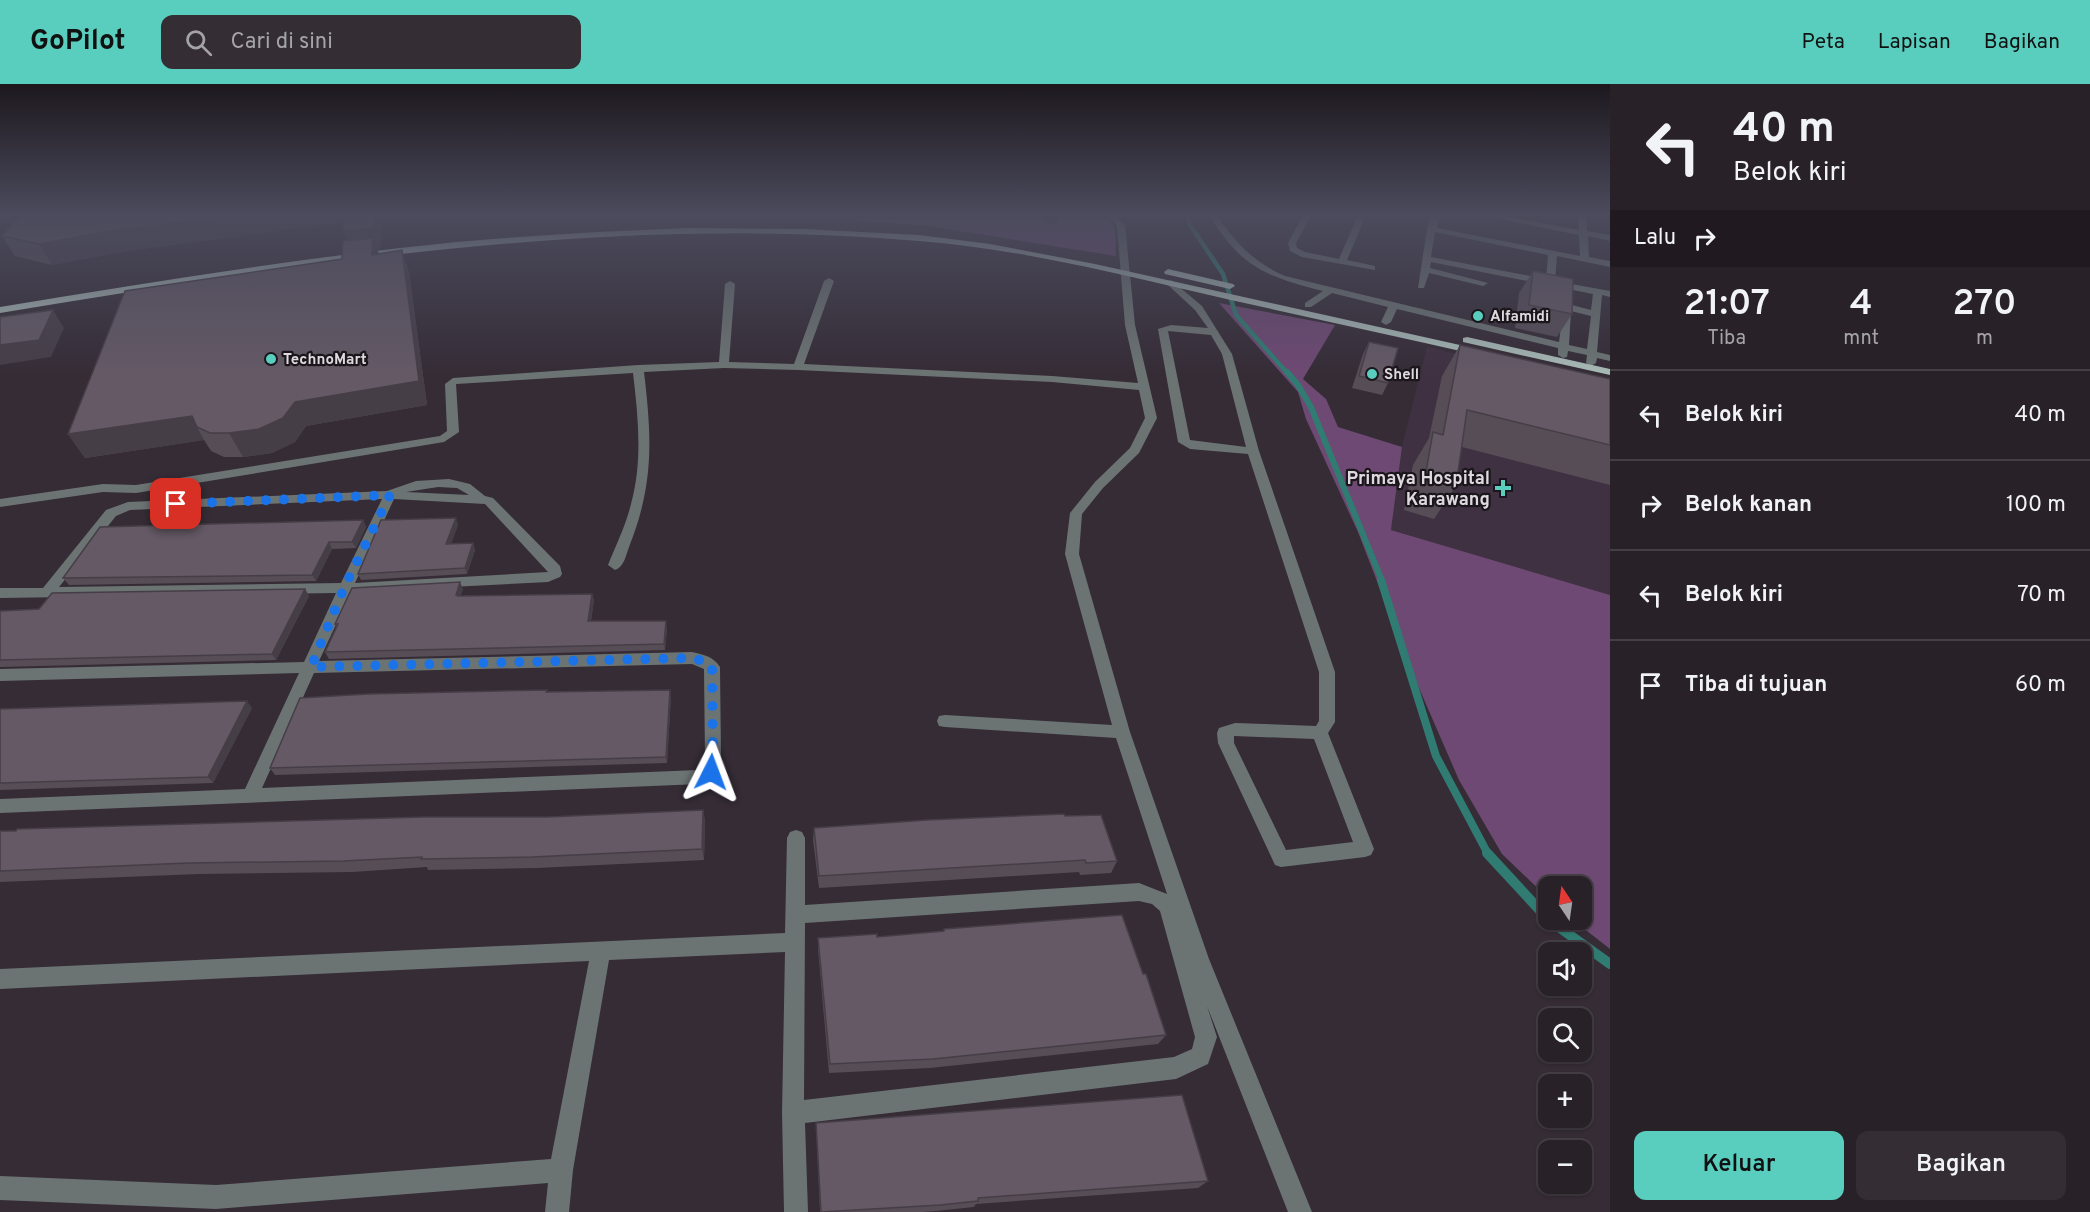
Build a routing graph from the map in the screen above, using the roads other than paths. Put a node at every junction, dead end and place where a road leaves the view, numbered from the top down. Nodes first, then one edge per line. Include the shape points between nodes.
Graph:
1 (218, 268) edge
2 (264, 268) edge
3 (1125, 268) junction
4 (1260, 268) edge
5 (1478, 268) edge
6 (1551, 268) edge
7 (1425, 270) joint
8 (829, 281) dead end
9 (1550, 282) junction
10 (1171, 283) junction
11 (1483, 283) dead end
12 (730, 284) dead end
13 (1421, 286) dead end
14 (1566, 286) junction
15 (1329, 291) junction
16 (1598, 292) junction
17 (1610, 294) edge
18 (1266, 300) junction
19 (0, 302) edge
20 (1308, 305) junction
21 (1393, 306) junction
22 (1567, 307) junction
23 (0, 310) edge
24 (1596, 314) junction
25 (1386, 322) junction
26 (1215, 332) junction
27 (1563, 348) junction
28 (1592, 354) junction
29 (1610, 358) edge
30 (1562, 361) junction
31 (724, 365) junction
32 (798, 367) junction
33 (638, 368) junction
34 (1590, 368) junction
35 (1610, 372) edge
36 (1610, 382) edge
37 (1145, 387) junction
38 (1252, 451) junction
39 (390, 495) junction
40 (0, 503) edge
41 (615, 565) dead end
42 (344, 588) junction
43 (48, 591) junction
44 (0, 593) edge
45 (311, 667) junction
46 (0, 675) edge
47 (945, 721) dead end
48 (1122, 732) junction
49 (1320, 733) junction
50 (250, 796) junction
51 (0, 806) edge
52 (796, 838) dead end
53 (794, 915) junction
54 (795, 942) junction
55 (601, 952) junction
56 (0, 979) edge
57 (793, 1113) junction
58 (561, 1170) junction
59 (0, 1188) edge
60 (213, 1205) edge
61 (557, 1212) edge
62 (796, 1212) edge
63 (1300, 1212) edge

1 - 19 main road
2 - 23 main road
3 - 10 main road
3 - 18 main road via 1195,278
3 - 37 street via 1130,326
4 - 15 street
5 - 9 street
6 - 9 street
7 - 11 street
7 - 13 street
8 - 32 street
9 - 14 street
10 - 18 main road
10 - 26 street via 1199,308
12 - 31 street
14 - 16 street
14 - 22 street
15 - 20 street
15 - 21 street
16 - 17 street
16 - 24 street
18 - 20 main road
18 - 36 main road
20 - 25 main road
21 - 25 street
21 - 27 street
22 - 24 street
22 - 27 street
24 - 28 street
25 - 30 main road
26 - 38 street via 1227,354
26 - 38 street via 1163,329 1184,442
27 - 28 street
27 - 30 street
28 - 29 street
28 - 34 street
30 - 34 main road
31 - 32 street
31 - 33 street
32 - 37 street
33 - 40 street via 453,381 453,432 428,443 136,489 103,488
33 - 41 street via 644,454 638,503
34 - 35 main road
37 - 48 street via 1151,418 1135,450 1076,513 1072,554
38 - 49 street via 1327,672 1327,722
39 - 42 street
39 - 42 street via 399,488 437,484 466,487 489,501 555,569 555,574
39 - 43 street via 128,506 111,513
42 - 43 street
42 - 45 street
43 - 44 street
45 - 46 street
45 - 50 street
45 - 50 street via 692,658 712,667 711,772 700,777
47 - 48 street
48 - 63 street via 1199,959
49 - 49 street via 1365,849 1281,859 1226,743 1225,733 1235,729
50 - 51 street
52 - 53 street
53 - 54 street
53 - 57 street via 1139,892 1157,897 1168,906 1206,1037 1200,1056 1176,1068
54 - 55 street
54 - 57 street
55 - 56 street
55 - 58 street
57 - 62 street
58 - 60 street
58 - 61 street
59 - 60 street

